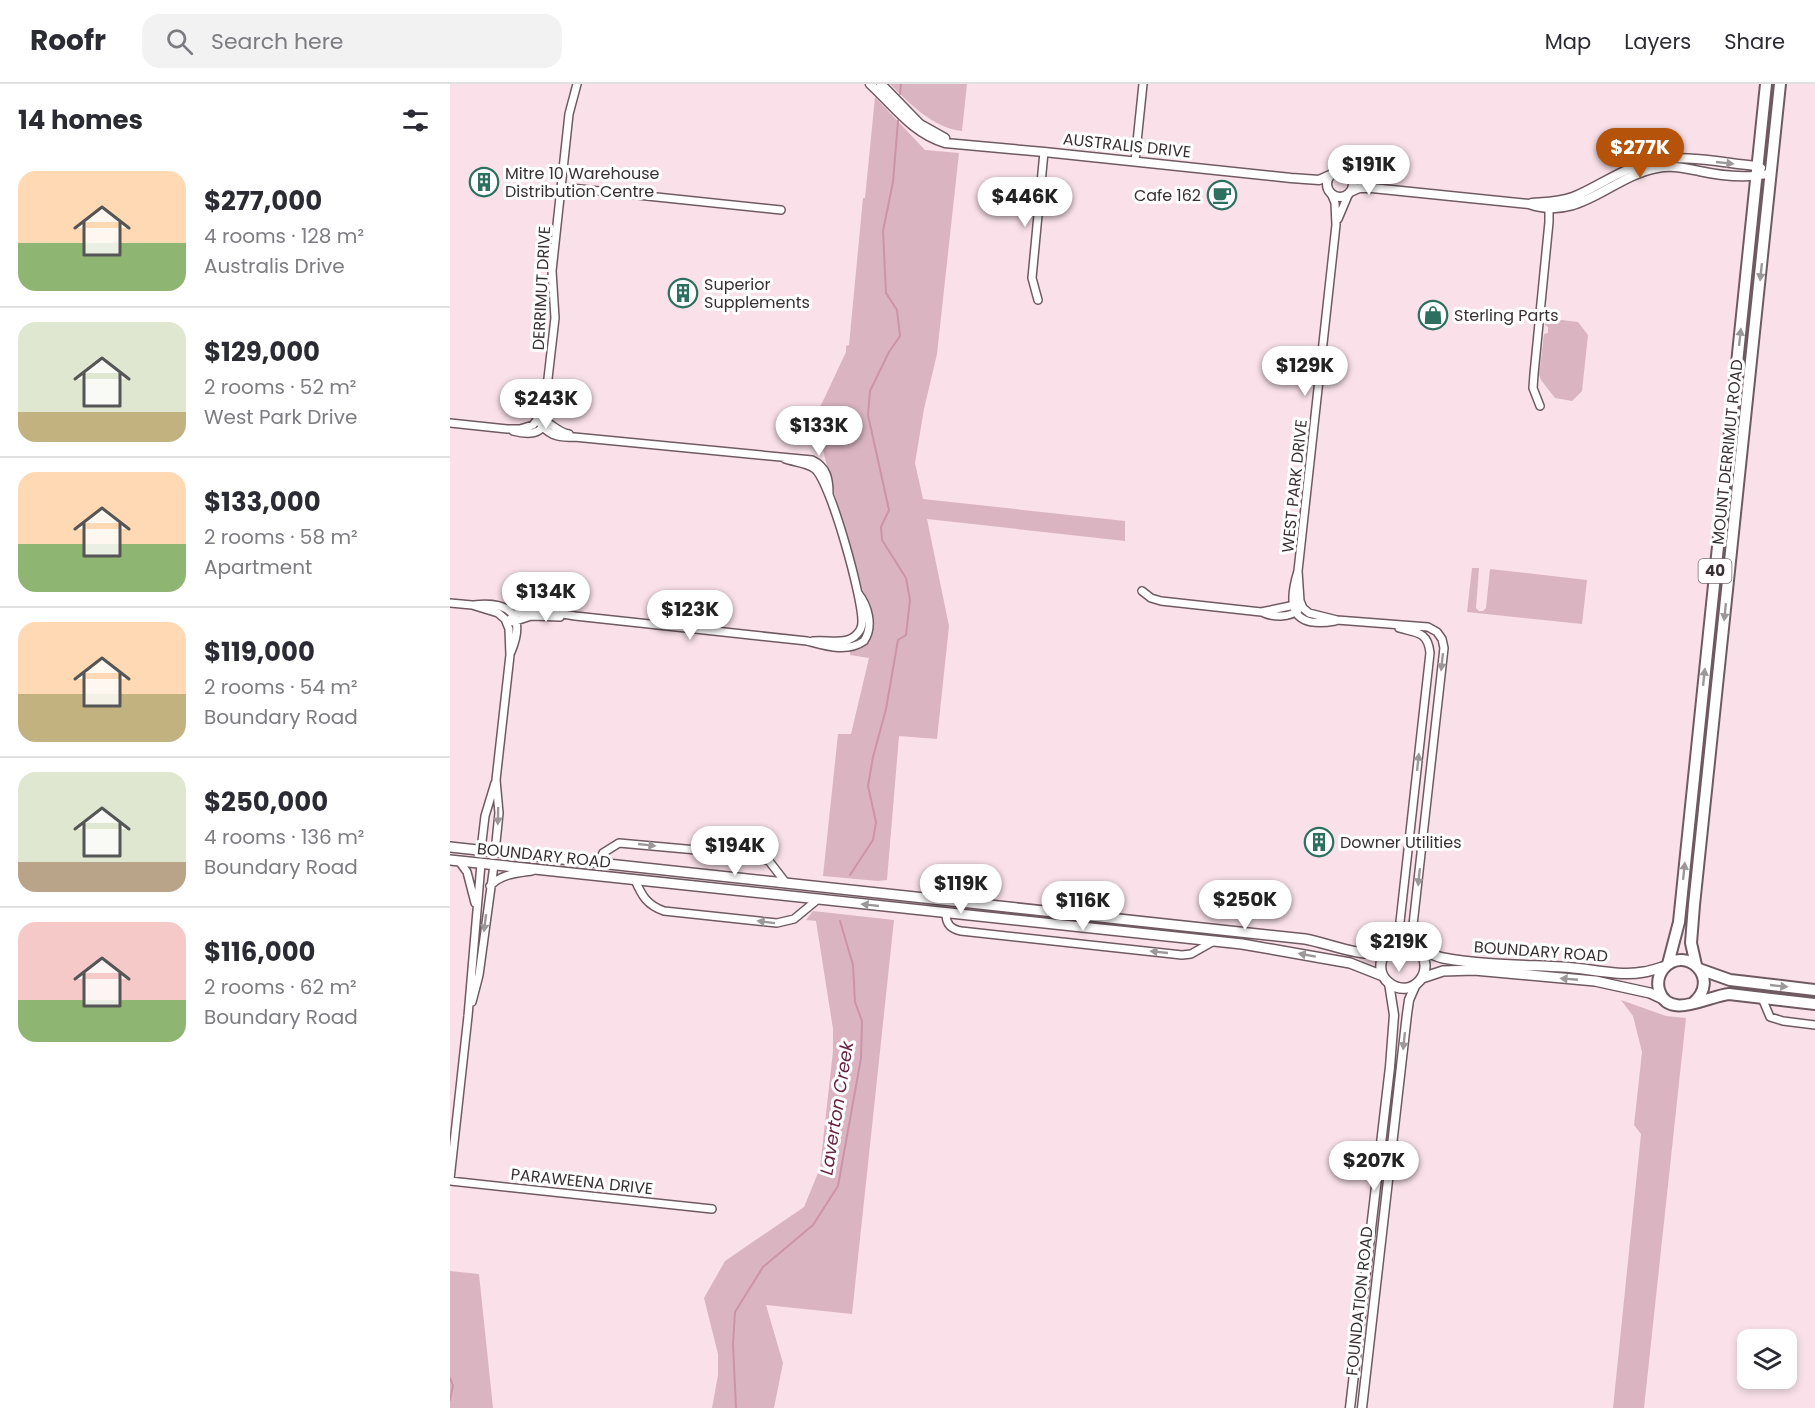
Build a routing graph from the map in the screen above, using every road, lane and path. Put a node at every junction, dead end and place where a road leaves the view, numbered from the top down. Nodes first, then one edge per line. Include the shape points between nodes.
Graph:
1 (577, 84) edge
2 (870, 84) edge
3 (881, 84) edge
4 (1143, 84) edge
5 (1766, 84) edge
6 (1780, 84) edge
7 (959, 144) junction
8 (1044, 152) junction
9 (1136, 161) junction
10 (1757, 171) junction
11 (1772, 173) junction
12 (1330, 175) junction
13 (1351, 176) junction
14 (1291, 178) junction
15 (561, 187) junction
16 (1398, 190) junction
17 (1330, 192) junction
18 (1350, 193) junction
19 (1549, 206) junction
20 (781, 210) dead end
21 (1336, 225) junction
22 (1038, 300) dead end
23 (1540, 406) dead end
24 (450, 423) edge
25 (542, 423) junction
26 (1298, 571) junction
27 (1142, 591) dead end
28 (450, 603) edge
29 (472, 605) junction
30 (1302, 605) junction
31 (1294, 609) junction
32 (514, 614) junction
33 (575, 616) junction
34 (1337, 620) junction
35 (507, 622) junction
36 (517, 622) junction
37 (1392, 626) junction
38 (1437, 632) junction
39 (1426, 638) junction
40 (510, 655) junction
41 (496, 780) junction
42 (1428, 786) junction
43 (1415, 789) junction
44 (1427, 796) junction
45 (450, 847) edge
46 (482, 850) junction
47 (495, 852) junction
48 (454, 861) edge
49 (598, 863) junction
50 (481, 864) junction
51 (494, 865) junction
52 (541, 870) junction
53 (612, 878) junction
54 (635, 880) junction
55 (786, 882) junction
56 (489, 887) junction
57 (817, 900) junction
58 (947, 900) junction
59 (477, 912) junction
60 (946, 914) junction
61 (1214, 941) junction
62 (1394, 945) junction
63 (1415, 947) junction
64 (1667, 965) junction
65 (1698, 967) junction
66 (1386, 980) junction
67 (1419, 981) junction
68 (1815, 990) edge
69 (1762, 998) junction
70 (1665, 1000) junction
71 (1694, 1003) junction
72 (1815, 1004) edge
73 (468, 1016) junction
74 (1815, 1024) edge
75 (1390, 1066) junction
76 (1401, 1067) junction
77 (450, 1180) edge
78 (712, 1209) dead end
79 (1350, 1408) edge
80 (1362, 1408) edge

1 - 15 street, DERRIMUT DRIVE via 569,114
2 - 7 street, AUSTRALIS DRIVE via 917,131 937,141
3 - 7 street, AUSTRALIS DRIVE via 925,128
4 - 9 street
5 - 10 main road, MOUNT DERRIMUT ROAD / 40
6 - 11 main road, MOUNT DERRIMUT ROAD / 40
7 - 8 street, AUSTRALIS DRIVE
8 - 9 street, AUSTRALIS DRIVE
8 - 22 street via 1033,274
9 - 14 street, AUSTRALIS DRIVE
10 - 11 street
10 - 19 street via 1705,172 1664,167 1634,175 1577,205
64 -> 10 main road, MOUNT DERRIMUT ROAD / 40 via 1679,922
11 -> 65 main road, MOUNT DERRIMUT ROAD / 40 via 1694,905 1691,943
12 - 13 street via 1341,171
12 - 14 street, AUSTRALIS DRIVE via 1319,180
12 - 17 street
13 - 16 street
13 - 18 street
14 - 17 street, AUSTRALIS DRIVE
15 - 20 street
15 - 25 street, DERRIMUT DRIVE via 552,279 555,318
16 - 18 street via 1368,188
16 - 19 street
17 - 18 street via 1338,197
17 - 21 street, WEST PARK DRIVE
18 - 21 street, WEST PARK DRIVE
19 - 23 street via 1533,388
21 - 26 street, WEST PARK DRIVE
24 - 25 street via 507,429
25 - 33 street via 574,437 807,459 822,465 858,593 867,609 869,631 864,641 841,648
26 - 30 street, WEST PARK DRIVE
26 - 31 street, WEST PARK DRIVE
27 - 31 street via 1161,601 1261,612
28 - 29 street
29 - 32 street via 499,605
29 - 35 street via 498,613
30 - 31 street
30 - 34 street via 1309,613
31 - 34 street via 1300,618
32 - 33 street via 533,609
32 - 35 street
32 - 36 street
33 - 36 street via 531,616
34 - 37 street
35 - 36 street
35 - 40 street
36 - 40 street
37 - 38 street via 1422,626
37 - 39 street
38 - 39 street
38 -> 42 street via 1444,648
43 -> 39 street via 1431,653
40 - 41 street
41 - 46 street via 485,816
41 -> 47 street via 499,813
42 - 43 street
42 - 44 street
43 - 44 street
43 - 62 street
44 -> 63 street via 1413,925
45 - 46 main road, BOUNDARY ROAD
46 - 47 main road, BOUNDARY ROAD
46 - 50 main road
47 - 49 main road, BOUNDARY ROAD
47 - 51 main road
48 - 50 main road, BOUNDARY ROAD
48 - 59 street via 467,872
49 - 53 main road
49 - 55 main road, BOUNDARY ROAD
49 -> 55 street, BOUNDARY ROAD via 603,853 619,843 752,855 769,861
50 - 51 main road, BOUNDARY ROAD
50 - 59 street
51 - 52 main road, BOUNDARY ROAD
51 - 56 street
52 - 53 main road, BOUNDARY ROAD
52 - 56 street via 505,876
53 - 54 main road, BOUNDARY ROAD
54 - 57 main road, BOUNDARY ROAD
57 -> 54 street via 794,919 777,923 664,911 648,903
55 - 58 main road, BOUNDARY ROAD
56 -> 73 street via 479,975
60 -> 57 main road, BOUNDARY ROAD
58 - 60 main road
58 - 62 main road, BOUNDARY ROAD via 1305,939 1371,954
59 - 73 street
60 - 61 main road, BOUNDARY ROAD
61 -> 60 street via 1182,955 960,931 950,927
66 -> 61 main road, BOUNDARY ROAD via 1350,963
62 - 63 main road via 1405,943
62 - 66 main road via 1383,956 1381,969
63 - 64 main road, BOUNDARY ROAD via 1467,961 1629,973
63 - 67 main road via 1425,958 1425,972
64 - 65 main road via 1682,960
64 - 70 main road, 40 via 1658,979
65 -> 68 main road via 1730,980
65 - 71 main road, 40 via 1705,983
66 - 67 main road via 1402,988
66 - 75 street, FOUNDATION ROAD via 1394,1015
70 -> 67 main road, BOUNDARY ROAD via 1595,981 1496,972 1454,969
67 -> 76 street, FOUNDATION ROAD via 1408,1007
69 - 71 main road via 1729,994
69 - 72 main road
69 - 74 street via 1770,1017
70 - 71 main road via 1679,1006
73 - 77 street
75 - 76 street
75 - 79 street, FOUNDATION ROAD
76 - 80 street, FOUNDATION ROAD
77 - 78 street, PARAWEENA DRIVE

